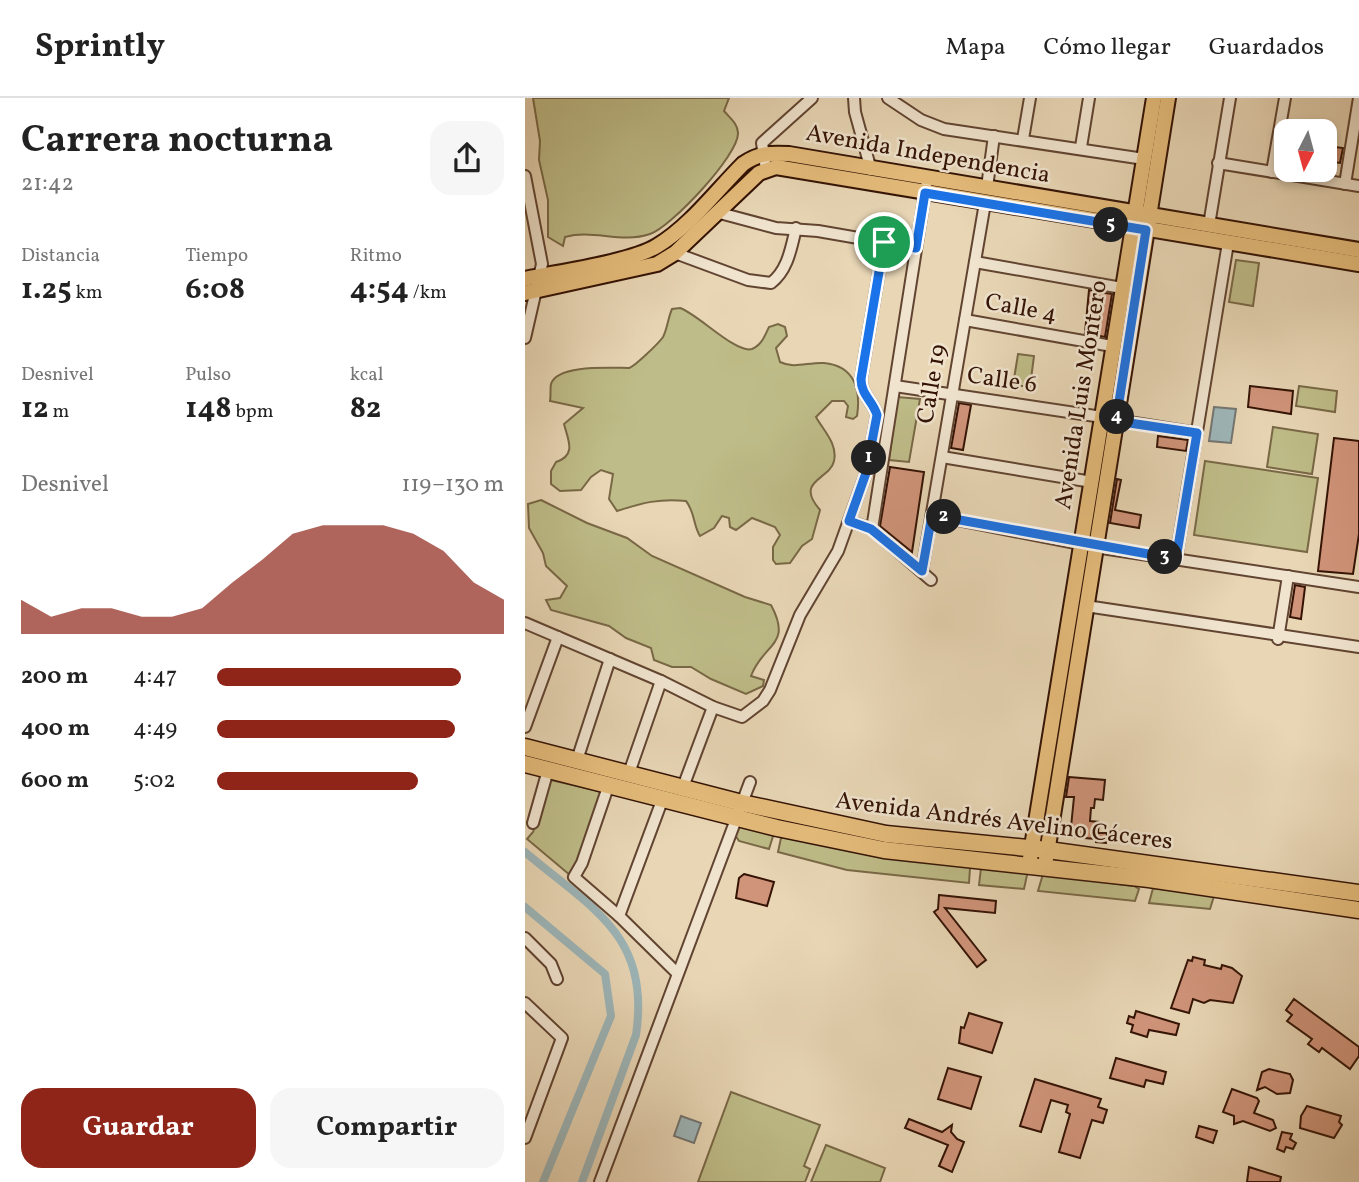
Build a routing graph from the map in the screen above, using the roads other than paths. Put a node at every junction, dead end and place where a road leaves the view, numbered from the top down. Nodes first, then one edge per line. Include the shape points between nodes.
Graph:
1 (812, 98) edge
2 (854, 98) edge
3 (888, 98) edge
4 (1030, 98) edge
5 (1089, 98) edge
6 (1154, 98) edge
7 (1168, 98) edge
8 (1230, 98) edge
9 (1285, 98) edge
10 (1359, 98) edge
11 (994, 135) junction
12 (1023, 139) junction
13 (1081, 147) junction
14 (763, 153) junction
15 (1144, 159) junction
16 (1218, 163) junction
17 (766, 169) junction
18 (871, 170) junction
19 (1272, 172) junction
20 (525, 176) edge
21 (1345, 184) junction
22 (926, 186) junction
23 (1359, 186) edge
24 (988, 187) junction
25 (985, 203) junction
26 (716, 212) junction
27 (529, 216) edge
28 (1140, 222) junction
29 (1209, 225) junction
30 (796, 228) junction
31 (884, 242) junction
32 (1228, 243) junction
33 (916, 248) junction
34 (1359, 250) edge
35 (675, 253) junction
36 (975, 262) junction
37 (1359, 264) edge
38 (541, 275) junction
39 (525, 279) edge
40 (1122, 288) junction
41 (531, 292) edge
42 (965, 320) junction
43 (525, 338) edge
44 (1112, 346) junction
45 (895, 386) junction
46 (952, 394) junction
47 (1109, 419) junction
48 (1197, 433) junction
49 (941, 457) junction
50 (1092, 482) junction
51 (932, 515) junction
52 (849, 521) junction
53 (871, 529) junction
54 (1089, 545) junction
55 (1176, 559) junction
56 (922, 571) junction
57 (1288, 576) junction
58 (931, 580) dead end
59 (1359, 585) edge
60 (1086, 606) junction
61 (525, 623) edge
62 (558, 637) junction
63 (1278, 637) junction
64 (1359, 647) edge
65 (610, 659) junction
66 (661, 681) junction
67 (713, 707) junction
68 (525, 727) edge
69 (525, 747) edge
70 (577, 760) junction
71 (525, 764) edge
72 (548, 770) junction
73 (629, 774) junction
74 (750, 782) dead end
75 (609, 784) junction
76 (683, 787) junction
77 (663, 798) junction
78 (739, 810) junction
79 (533, 823) dead end
80 (1039, 849) junction
81 (1037, 866) junction
82 (1359, 893) edge
83 (1359, 910) edge
84 (619, 916) junction
85 (525, 938) edge
86 (677, 973) junction
87 (557, 979) dead end
88 (525, 1003) edge
89 (525, 1138) edge
90 (600, 1182) edge

1 - 14 street via 762,143
2 - 18 street
3 - 11 street via 921,120
4 - 12 street
5 - 13 street
6 - 15 main road, Avenida Luis Montero
7 - 28 main road, Avenida Luis Montero
8 - 16 street
9 - 19 street
10 - 21 street
11 - 12 street
11 - 24 street
12 - 13 street
13 - 15 street
14 - 17 street
14 - 18 main road, Avenida Independencia
14 - 38 main road via 743,164 673,235 654,248
15 - 28 main road, Avenida Luis Montero
16 - 19 street
16 - 29 street
17 - 22 main road, Avenida Independencia
17 - 26 main road
18 - 22 main road, Avenida Independencia
19 - 21 street
20 - 27 street
21 - 23 street
22 - 24 main road, Avenida Independencia
22 - 25 main road, Avenida Independencia
22 - 33 street
24 - 28 main road, Avenida Independencia
25 - 28 main road, Avenida Independencia
25 - 36 street, Calle 19
26 - 30 street via 776,228
26 - 35 main road
27 - 38 street
28 - 29 main road, Avenida Independencia
28 - 32 main road, Avenida Independencia
28 - 40 main road, Avenida Luis Montero
28 - 47 main road, Avenida Luis Montero
29 - 34 main road, Avenida Independencia
30 - 31 street
30 - 35 street via 788,259 771,284
31 - 33 street
31 - 52 street via 861,379 862,391 877,415 866,473
32 - 37 main road, Avenida Independencia
32 - 48 street
33 - 45 street
35 - 41 main road via 657,264
36 - 40 street
36 - 42 street, Calle 19
38 - 39 main road
38 - 41 street
40 - 44 main road, Avenida Luis Montero
41 - 43 street
42 - 44 street, Calle 4
42 - 46 street, Calle 19
44 - 47 main road, Avenida Luis Montero
45 - 46 street, Calle 6
45 - 53 street
46 - 47 street, Calle 6
46 - 49 street, Calle 19
47 - 48 street, Calle 6
47 - 50 main road, Avenida Luis Montero
47 - 54 main road, Avenida Luis Montero
48 - 55 street
49 - 50 street
49 - 51 street, Calle 19
50 - 54 main road, Avenida Luis Montero
51 - 54 street
51 - 56 street, Calle 19
52 - 53 street
52 - 67 street via 762,701 742,717
53 - 56 street
54 - 55 street
54 - 60 main road, Avenida Luis Montero
54 - 80 main road, Avenida Luis Montero
55 - 57 street
56 - 58 street
57 - 59 street
57 - 63 street
60 - 63 street
60 - 80 main road, Avenida Luis Montero
61 - 62 street
62 - 65 street
62 - 68 street
63 - 64 street
65 - 66 street
65 - 70 street
66 - 67 street
66 - 73 street
67 - 76 street
69 - 70 highway, Avenida Andrés Avelino Cáceres
70 - 73 highway, Avenida Andrés Avelino Cáceres
71 - 72 highway, Avenida Andrés Avelino Cáceres
72 - 75 highway, Avenida Andrés Avelino Cáceres
72 - 79 street
73 - 76 highway, Avenida Andrés Avelino Cáceres
74 - 78 street
75 - 77 highway, Avenida Andrés Avelino Cáceres
75 - 84 street via 574,877
76 - 78 highway, Avenida Andrés Avelino Cáceres
77 - 78 highway, Avenida Andrés Avelino Cáceres
77 - 84 street
78 - 80 highway, Avenida Andrés Avelino Cáceres via 886,834
78 - 81 highway, Avenida Andrés Avelino Cáceres via 833,841
78 - 86 street
80 - 81 main road, Avenida Luis Montero
80 - 82 highway, Avenida Andrés Avelino Cáceres
81 - 83 highway, Avenida Andrés Avelino Cáceres
84 - 86 street
85 - 87 street via 551,964
86 - 90 street
88 - 89 street via 562,1038

